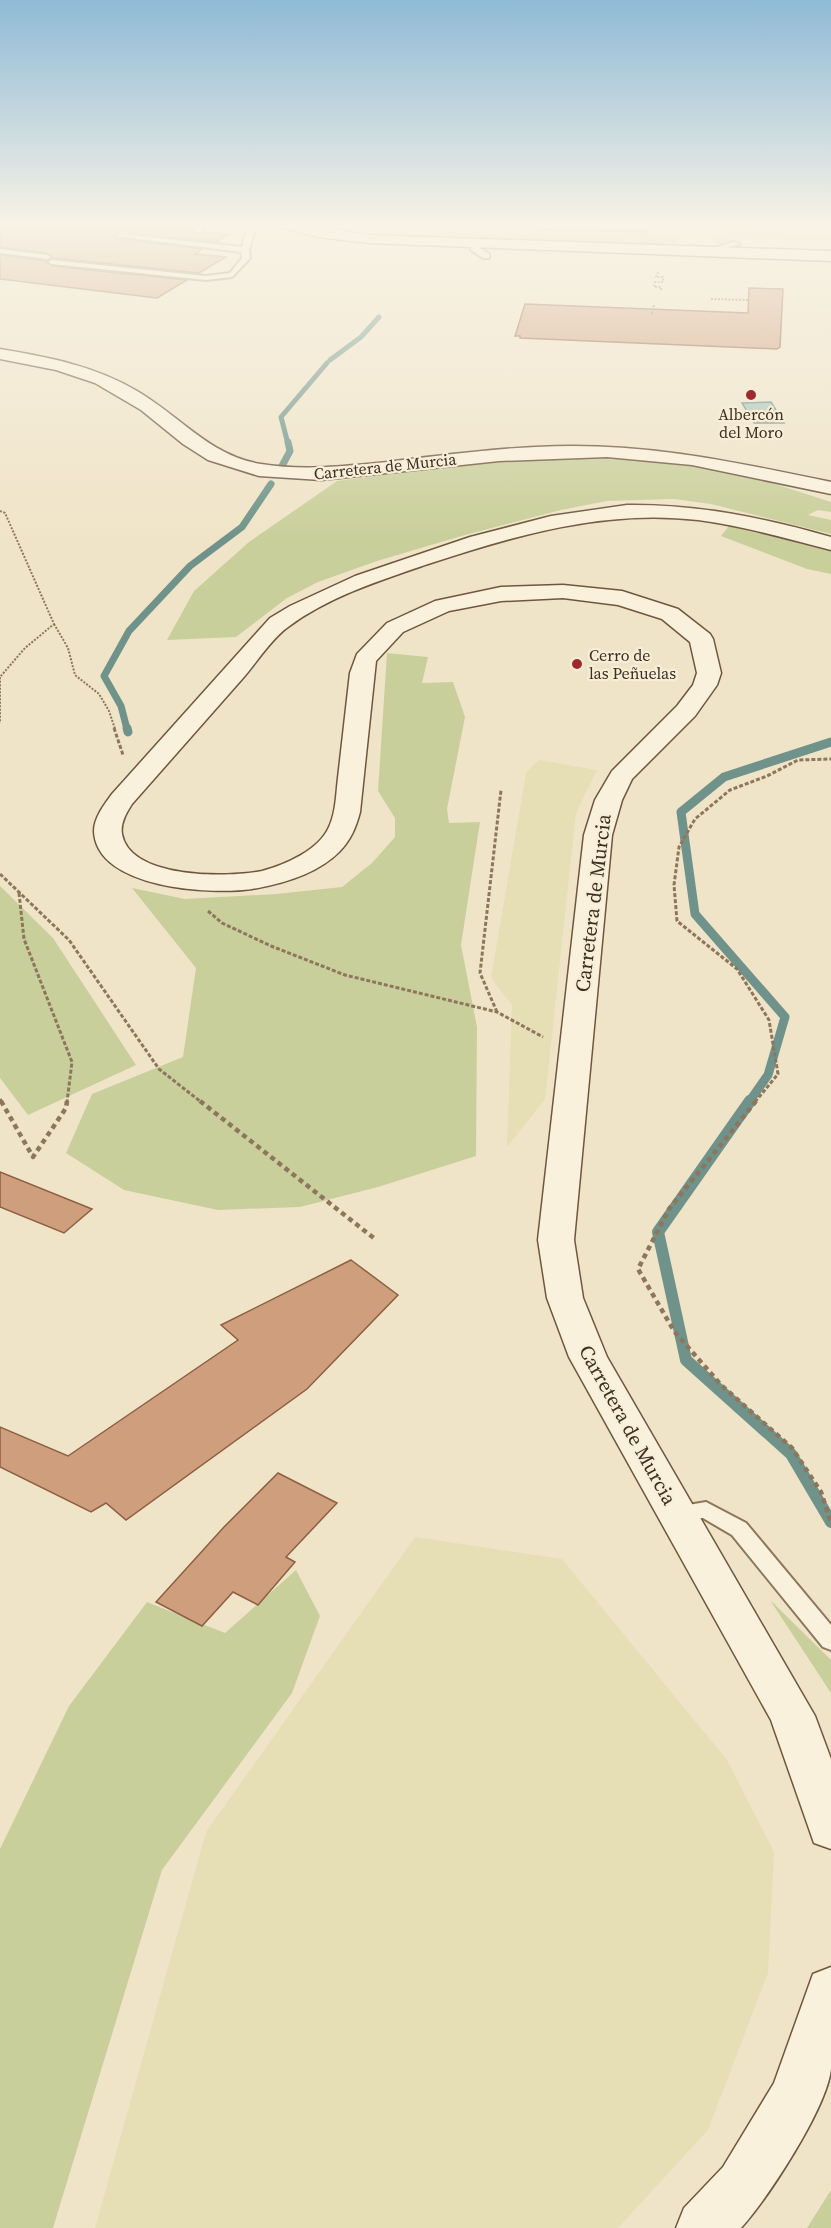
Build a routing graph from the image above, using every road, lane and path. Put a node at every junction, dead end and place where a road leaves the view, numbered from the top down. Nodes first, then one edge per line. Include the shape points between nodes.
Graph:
1 (0, 354) edge
2 (831, 488) edge
3 (0, 511) edge
4 (831, 544) edge
5 (54, 624) junction
6 (0, 723) edge
7 (831, 759) edge
8 (135, 783) junction
9 (501, 790) dead end
10 (0, 874) edge
11 (195, 882) junction
12 (19, 892) junction
13 (497, 1012) junction
14 (576, 1043) junction
15 (0, 1099) edge
16 (375, 1239) dead end
17 (677, 1513) junction
18 (831, 1523) edge
19 (831, 1641) edge
20 (831, 1828) edge
21 (831, 1991) edge
22 (704, 2228) edge

1 - 2 main road, Carretera de Murcia via 104,381 156,412 202,449 255,469 321,474 511,454 607,451 672,456
3 - 5 path via 5,513
4 - 8 main road, Carretera de Murcia via 726,517 651,511 548,522 429,556 306,605 278,623
5 - 6 path via 25,648 0,677
5 - 8 path via 64,636 75,675 99,694 109,711
7 - 18 path via 798,759 730,790 695,819 680,847 674,885 677,921 737,969 769,1020 778,1074 669,1209 638,1269 674,1331 721,1385 792,1448 821,1492
8 - 11 main road, Carretera de Murcia via 110,819 108,833 112,846 121,856 152,873
9 - 13 path via 480,973
10 - 12 path
11 - 13 path via 198,902 222,923 271,946 345,975
11 - 14 main road, Carretera de Murcia via 266,878 294,868 331,844 342,830 347,812 364,660 379,639 397,625 441,605 525,591 587,593 659,610 696,635 708,653 709,674 699,696 626,771 606,805 598,835
12 - 15 path via 24,939 72,1062 66,1108 33,1156
12 - 16 path via 69,940 159,1069
13 - 14 path via 538,1036
14 - 17 main road, Carretera de Murcia via 556,1240 566,1298 588,1357
17 - 19 lane via 706,1510 739,1529
17 - 20 main road, Carretera de Murcia via 792,1716
21 - 22 main road via 796,2096 742,2186

